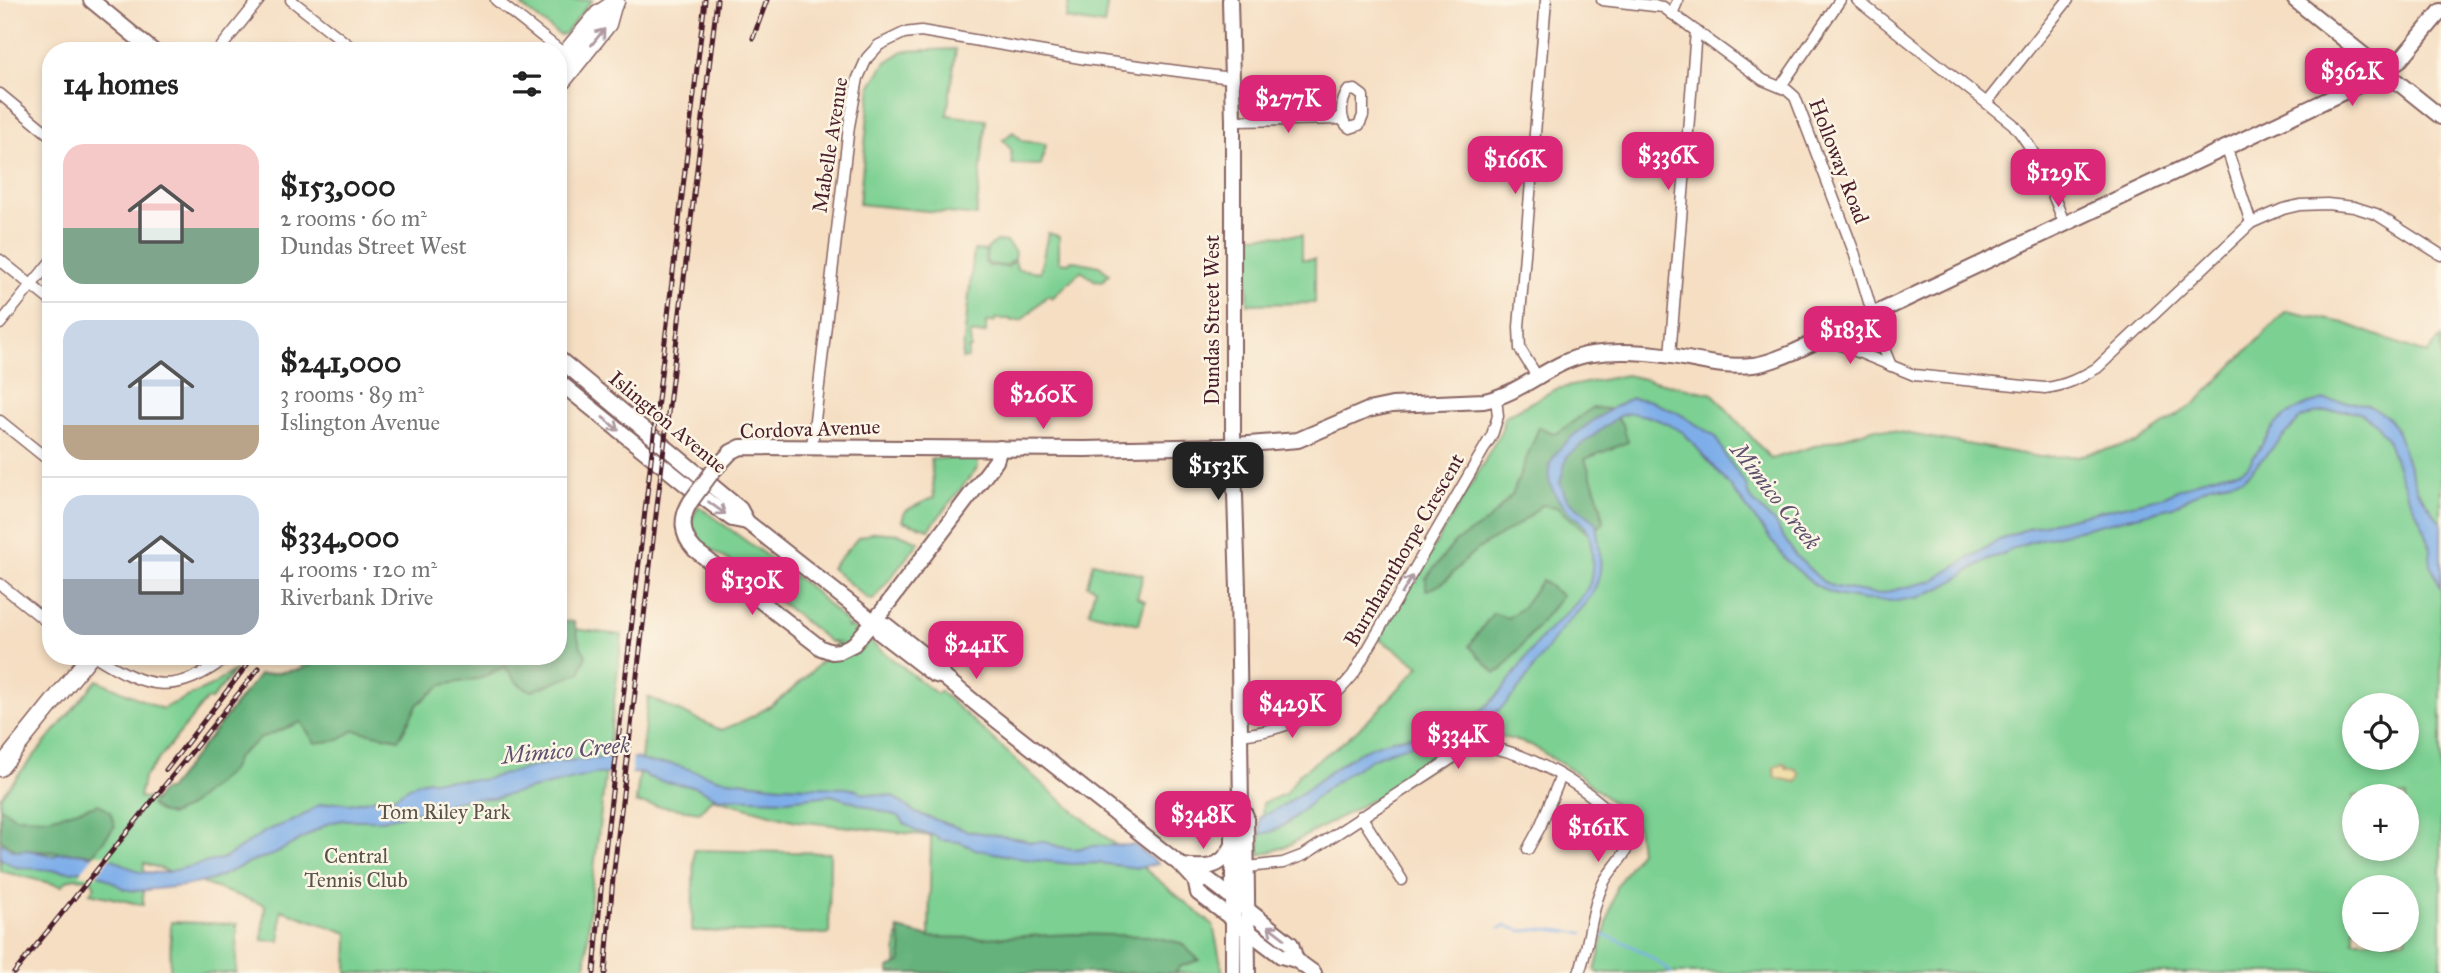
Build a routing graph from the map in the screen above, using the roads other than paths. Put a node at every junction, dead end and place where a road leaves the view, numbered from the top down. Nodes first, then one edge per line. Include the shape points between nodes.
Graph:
1 (91, 0) edge
2 (259, 0) edge
3 (291, 0) edge
4 (1230, 0) edge
5 (1546, 0) edge
6 (1602, 0) edge
7 (1678, 0) edge
8 (1840, 0) edge
9 (1857, 0) edge
10 (2068, 0) edge
11 (2295, 0) edge
12 (502, 2) edge
13 (615, 3) edge
14 (2441, 11) edge
15 (1672, 14) junction
16 (1696, 31) junction
17 (142, 42) edge
18 (225, 42) edge
19 (344, 42) edge
20 (546, 42) edge
21 (567, 59) edge
22 (2384, 71) junction
23 (1231, 78) junction
24 (1781, 86) junction
25 (0, 94) edge
26 (1987, 102) junction
27 (2441, 117) edge
28 (1342, 119) dead end
29 (1233, 121) junction
30 (42, 129) edge
31 (2227, 149) junction
32 (2251, 223) junction
33 (2065, 226) junction
34 (2441, 255) edge
35 (0, 260) edge
36 (42, 272) edge
37 (31, 285) junction
38 (42, 294) edge
39 (1874, 315) junction
40 (0, 324) edge
41 (1829, 335) junction
42 (1670, 356) junction
43 (567, 365) edge
44 (1891, 366) junction
45 (1538, 377) junction
46 (567, 388) edge
47 (1496, 398) junction
48 (0, 421) edge
49 (812, 446) junction
50 (1233, 446) junction
51 (1000, 448) junction
52 (42, 454) edge
53 (747, 522) junction
54 (1, 586) edge
55 (42, 618) edge
56 (873, 621) junction
57 (85, 665) edge
58 (108, 665) edge
59 (215, 665) edge
60 (1241, 735) junction
61 (0, 768) edge
62 (1561, 776) junction
63 (1241, 807) junction
64 (1361, 816) junction
65 (1232, 847) junction
66 (1528, 849) dead end
67 (1182, 866) junction
68 (1248, 867) junction
69 (1195, 880) junction
70 (1402, 880) dead end
71 (1232, 898) junction
72 (1248, 910) junction
73 (1233, 919) junction
74 (1248, 930) junction
75 (1281, 956) junction
76 (1296, 960) junction
77 (1248, 969) edge
78 (1233, 973) edge
79 (1314, 973) edge
80 (1578, 973) edge

1 - 17 main road
2 - 18 street
3 - 19 street
4 - 23 main road, Dundas Street West
5 - 45 street via 1519,327 1520,349
6 - 15 street via 1662,8
7 - 15 street
8 - 24 street, Holloway Road
9 - 26 street
10 - 26 street
11 - 22 main road
12 - 20 street
13 - 21 main road via 598,14
14 - 22 main road, Cordova Avenue
15 - 16 street
16 - 24 street via 1763,80
16 - 42 street
22 - 27 main road
22 - 31 main road, Cordova Avenue
23 - 29 main road, Dundas Street West
23 - 49 street, Mabelle Avenue via 922,31 896,36 876,48 861,68 849,126
24 - 39 street, Holloway Road via 1795,97 1803,114
25 - 30 street
26 - 33 street via 2032,148
28 - 29 street
29 - 50 main road, Dundas Street West
31 - 32 street
31 - 33 main road, Cordova Avenue
32 - 34 street via 2301,205 2354,207 2386,219
32 - 44 street via 2097,368 2073,381 2045,388 1914,375
33 - 39 main road, Cordova Avenue
35 - 37 street
36 - 37 street
37 - 38 street
37 - 40 street
39 - 41 main road, Cordova Avenue
39 - 44 street, Holloway Road
41 - 42 main road, Cordova Avenue via 1755,365
41 - 44 street via 1841,345
42 - 45 main road, Cordova Avenue via 1627,351 1587,355
43 - 53 main road, Islington Avenue via 740,509
45 - 47 main road, Cordova Avenue
46 -> 53 main road, Islington Avenue via 732,519
47 - 50 main road, Cordova Avenue via 1392,405 1298,440
60 -> 47 street, Burnhamthorpe Crescent via 1289,725 1309,715 1353,675 1487,444 1497,422
48 - 52 street
49 - 51 main road, Cordova Avenue
49 - 56 main road, Cordova Avenue, bridge via 741,447 731,452 691,501 683,527 691,545 821,648 832,652 847,649
50 - 51 main road, Cordova Avenue
50 - 60 main road, Dundas Street West
51 - 56 main road, Cordova Avenue via 996,461
53 - 56 main road, Islington Avenue
54 - 55 street
56 - 67 main road, Islington Avenue via 895,631 939,667 945,678
57 - 61 main road
58 - 59 street via 136,680 167,684 196,677
60 - 63 main road, Dundas Street West
62 - 64 street via 1516,754 1477,745 1455,754
62 - 66 street
62 - 80 street via 1581,787 1630,835 1629,845 1605,880
63 - 65 main road, Dundas Street West via 1233,816
63 - 68 main road, Dundas Street West via 1246,816
64 - 68 street via 1292,860
64 - 70 street
65 - 67 main road via 1215,865 1202,869
65 - 71 main road, Dundas Street West
67 - 69 main road, Islington Avenue
68 - 72 main road, Dundas Street West
69 - 71 main road, Islington Avenue via 1209,880
69 - 73 main road, Islington Avenue via 1198,892
71 - 72 main road, Islington Avenue
71 - 73 main road, Dundas Street West
72 - 74 main road, Dundas Street West
76 -> 72 main road, Islington Avenue via 1291,944
73 - 74 main road, Islington Avenue
73 - 78 main road, Dundas Street West
74 - 75 main road, Islington Avenue
74 - 77 main road, Dundas Street West
75 - 76 main road, Islington Avenue
75 - 77 main road via 1261,954
76 - 79 main road, Islington Avenue

